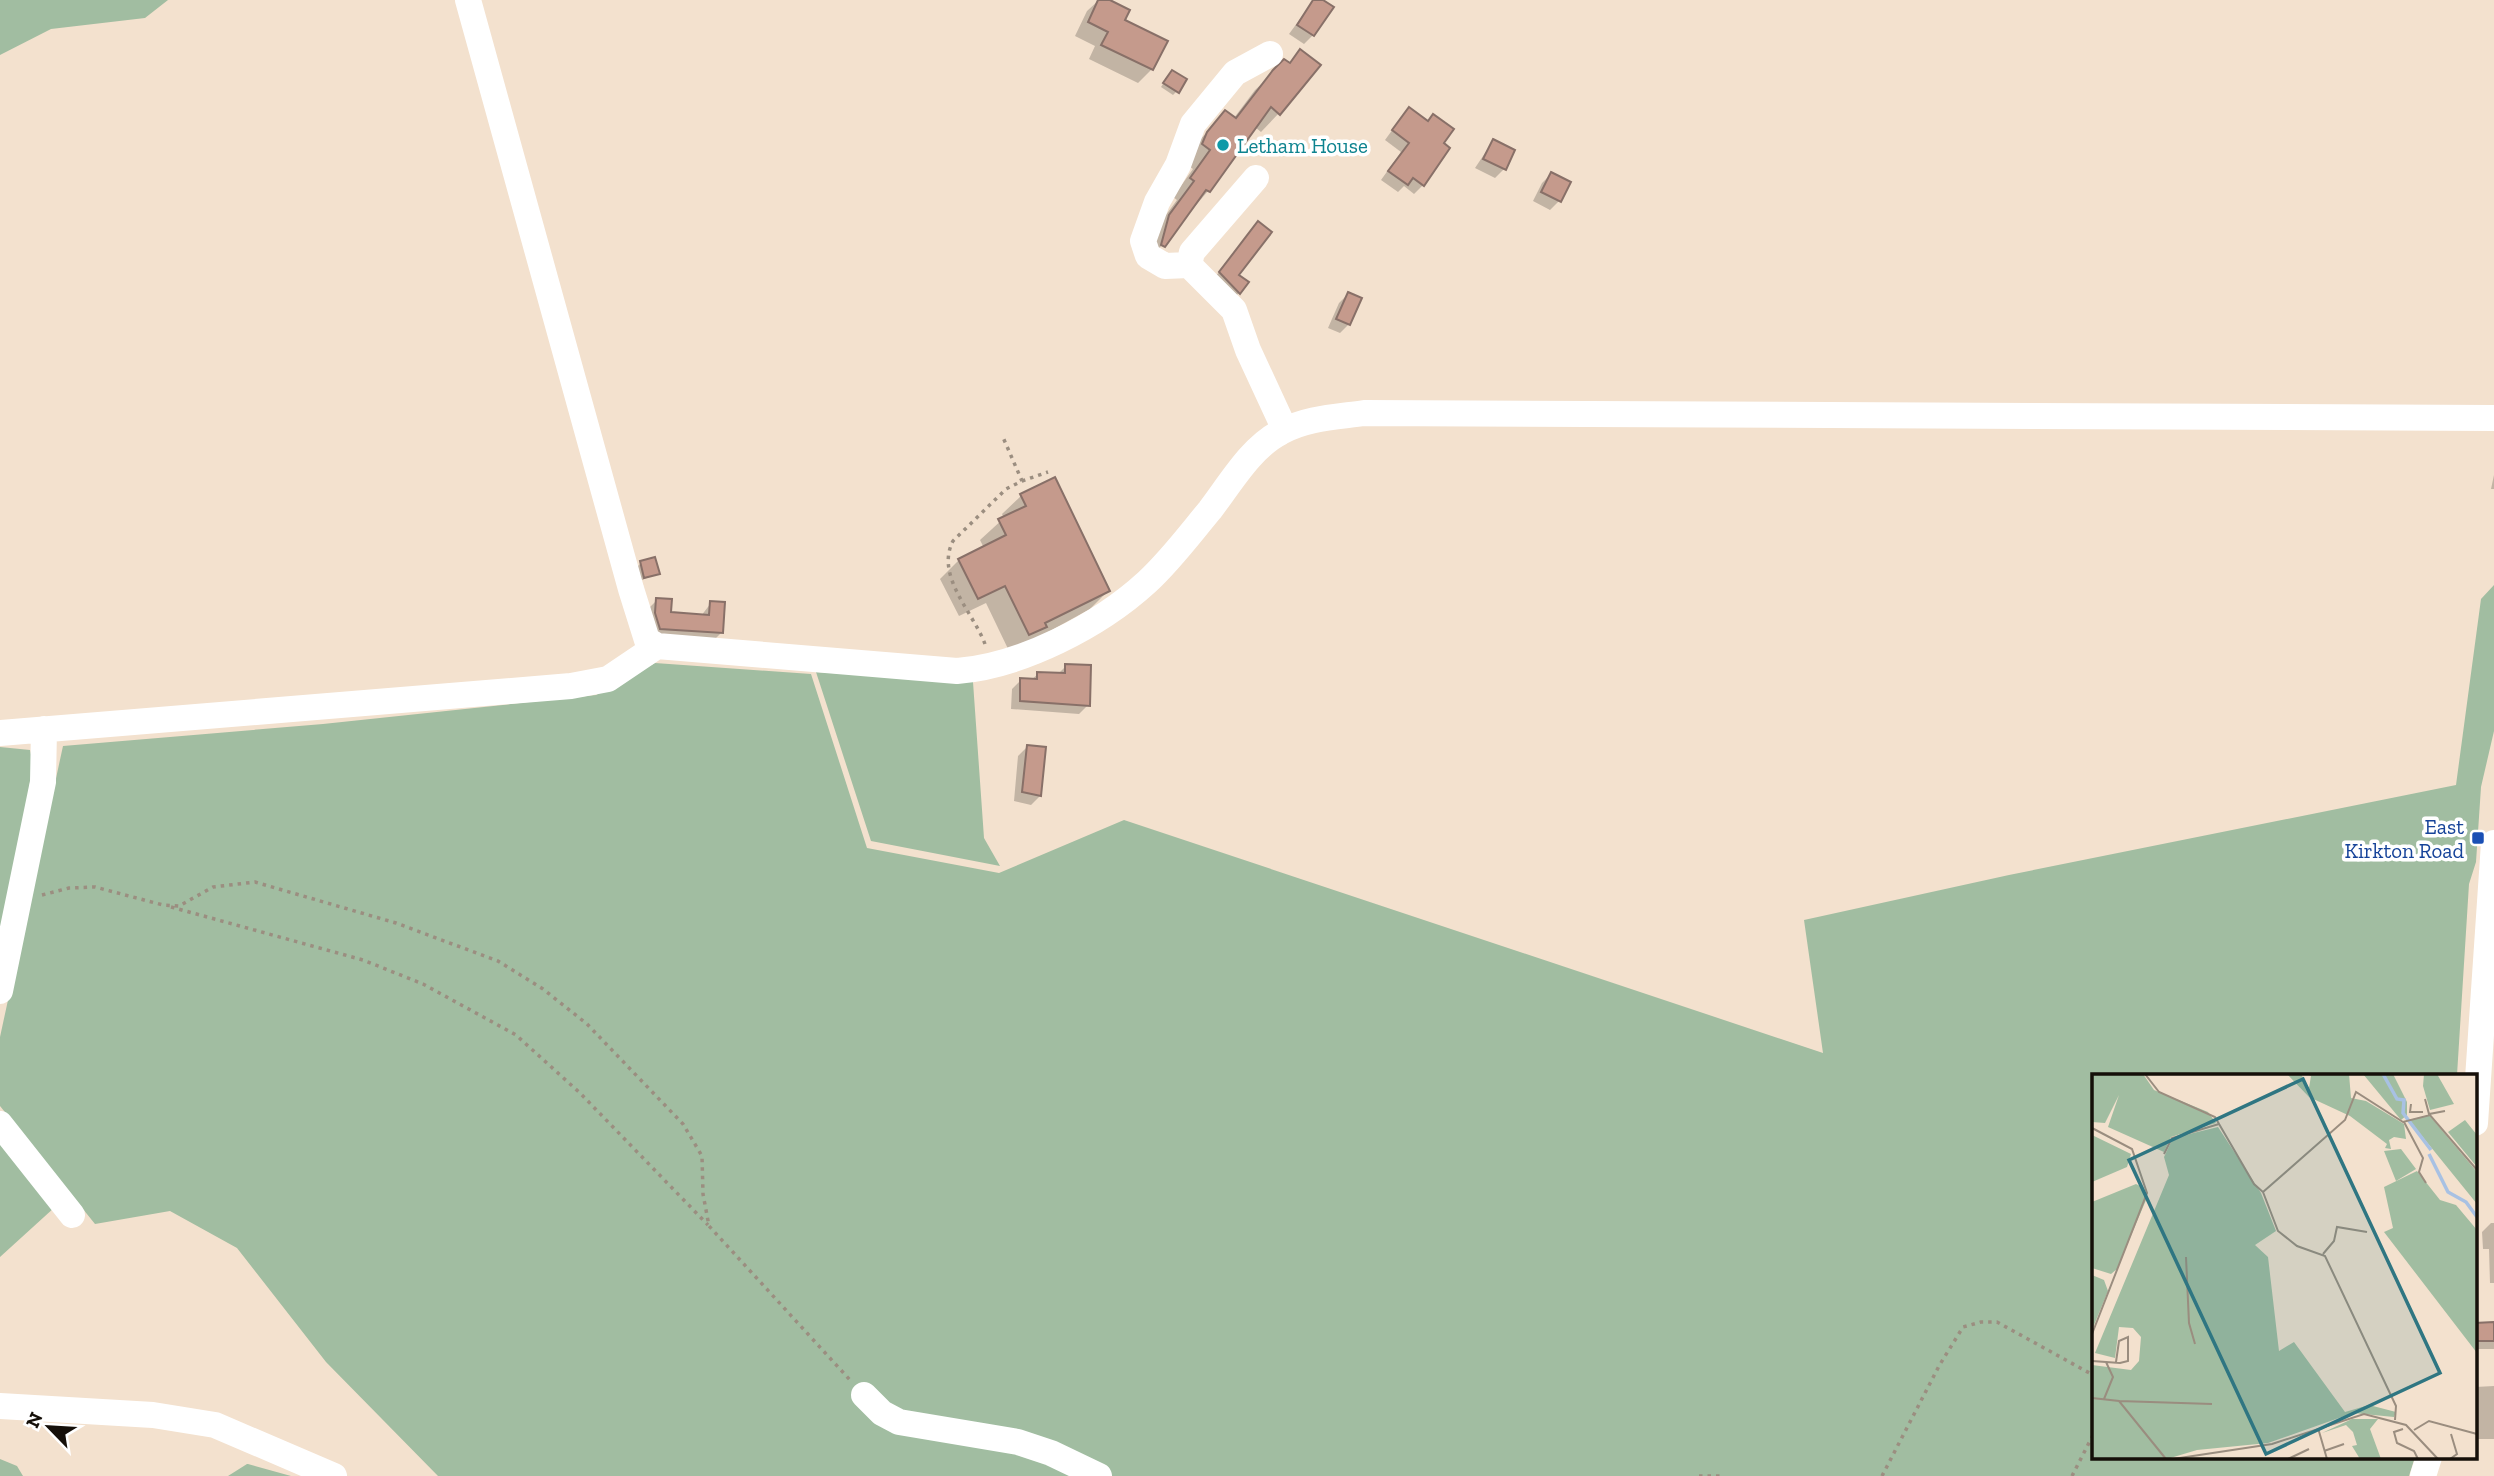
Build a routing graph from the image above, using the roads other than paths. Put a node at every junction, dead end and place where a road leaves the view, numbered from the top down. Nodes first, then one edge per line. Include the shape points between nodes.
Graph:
1 (468, 0) edge
2 (1270, 54) dead end
3 (1256, 178) dead end
4 (1189, 265) junction
5 (2494, 418) edge
6 (1285, 430) junction
7 (657, 646) junction
8 (44, 729) junction
9 (0, 733) edge
10 (2494, 843) edge
11 (0, 991) edge
12 (2487, 1034) edge
13 (2476, 1115) edge
14 (0, 1125) edge
15 (72, 1215) dead end
16 (864, 1395) road end
17 (0, 1406) edge
18 (2429, 1458) edge
19 (334, 1476) edge
20 (1099, 1476) edge
21 (2423, 1476) edge

1 - 7 street via 631,589 644,632
2 - 4 street via 1235,73 1194,124 1157,202 1143,241 1148,256 1165,266
3 - 4 street via 1192,252
4 - 6 street via 1234,310
5 - 6 street via 1445,411 1364,413 1303,422
6 - 7 street via 1259,448 1146,583 1051,645 992,666 957,671
7 - 8 street via 608,679 571,685
8 - 9 street
8 - 11 street via 43,782
10 - 12 street
12 - 13 street
14 - 15 street
16 - 20 street via 899,1422 1018,1442
17 - 19 street via 153,1415 215,1425
18 - 21 street

